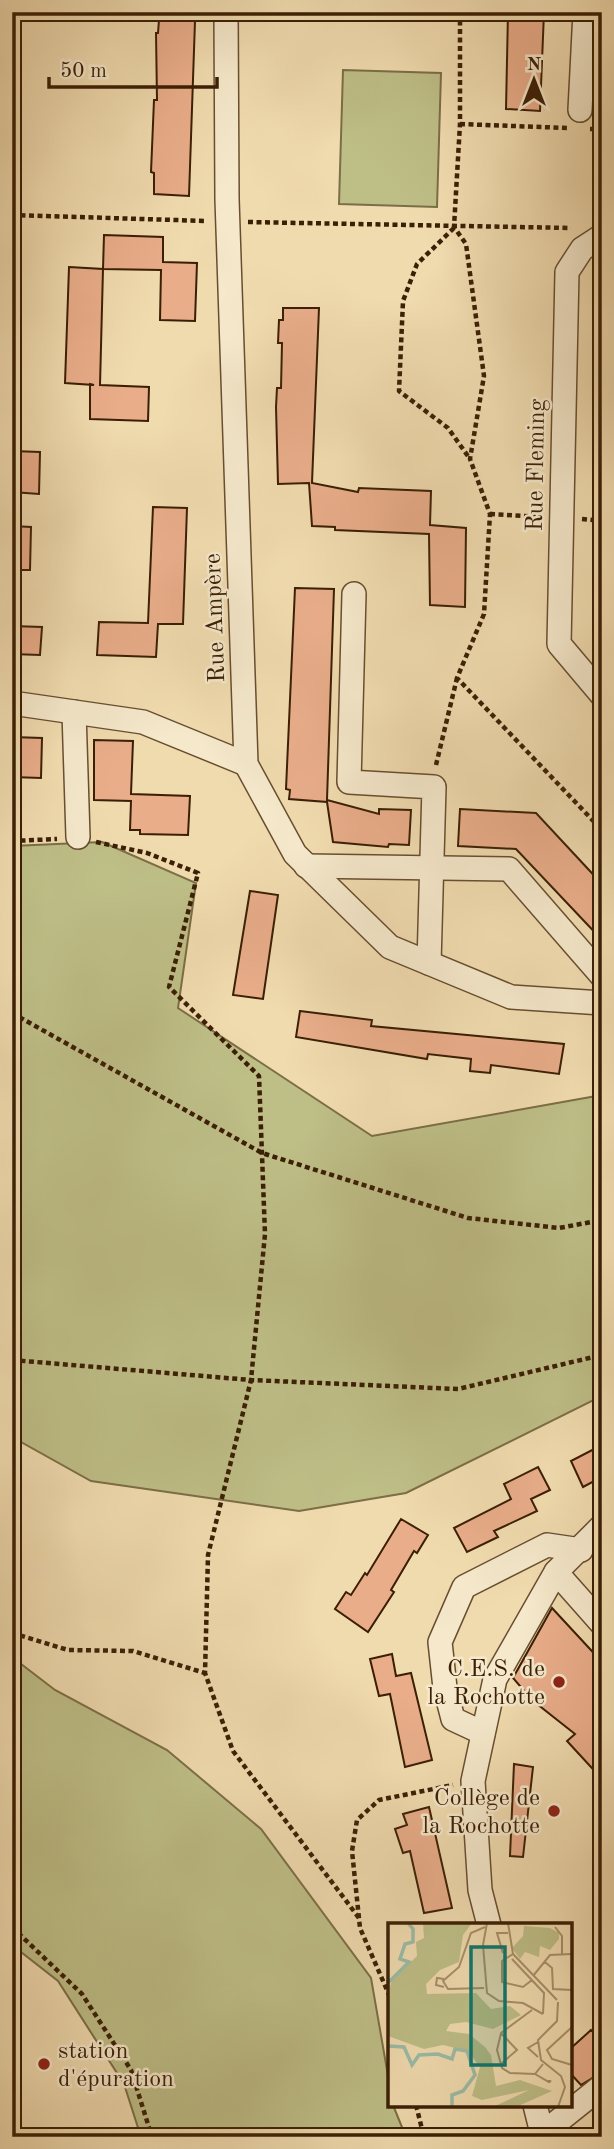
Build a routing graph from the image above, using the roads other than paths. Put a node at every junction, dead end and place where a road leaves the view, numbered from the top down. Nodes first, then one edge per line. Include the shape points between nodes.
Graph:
1 (226, 12) edge
2 (585, 12) edge
3 (580, 110) dead end
4 (602, 236) edge
5 (354, 594) dead end
6 (602, 695) edge
7 (12, 703) edge
8 (74, 712) junction
9 (246, 764) junction
10 (78, 837) road end
11 (306, 866) junction
12 (431, 869) junction
13 (429, 963) junction
14 (602, 976) edge
15 (602, 1003) edge
16 (602, 1526) edge
17 (581, 1550) junction
18 (556, 1572) junction
19 (602, 1624) edge
20 (483, 1733) junction
21 (488, 1923) edge
22 (602, 2086) edge
23 (535, 2107) edge
24 (542, 2135) edge

1 - 9 street, Rue Ampère via 228,222
2 - 3 street
4 - 6 street, Rue Fleming via 582,249 567,272 559,644
5 - 12 street via 348,782 434,787
7 - 8 street
8 - 9 street via 143,722
8 - 10 street
9 - 11 street, Rue Ampère
11 - 12 street
11 - 13 street, Rue Ampère via 390,947
12 - 13 street
12 - 14 street via 509,869
13 - 15 street, Rue Ampère via 511,997
16 - 17 street
17 - 18 street
17 - 20 street via 547,1545 464,1587 440,1642 445,1688 453,1719
18 - 19 street
18 - 20 street via 495,1679
20 - 21 street via 473,1781 480,1889
22 - 24 street
23 - 24 street

